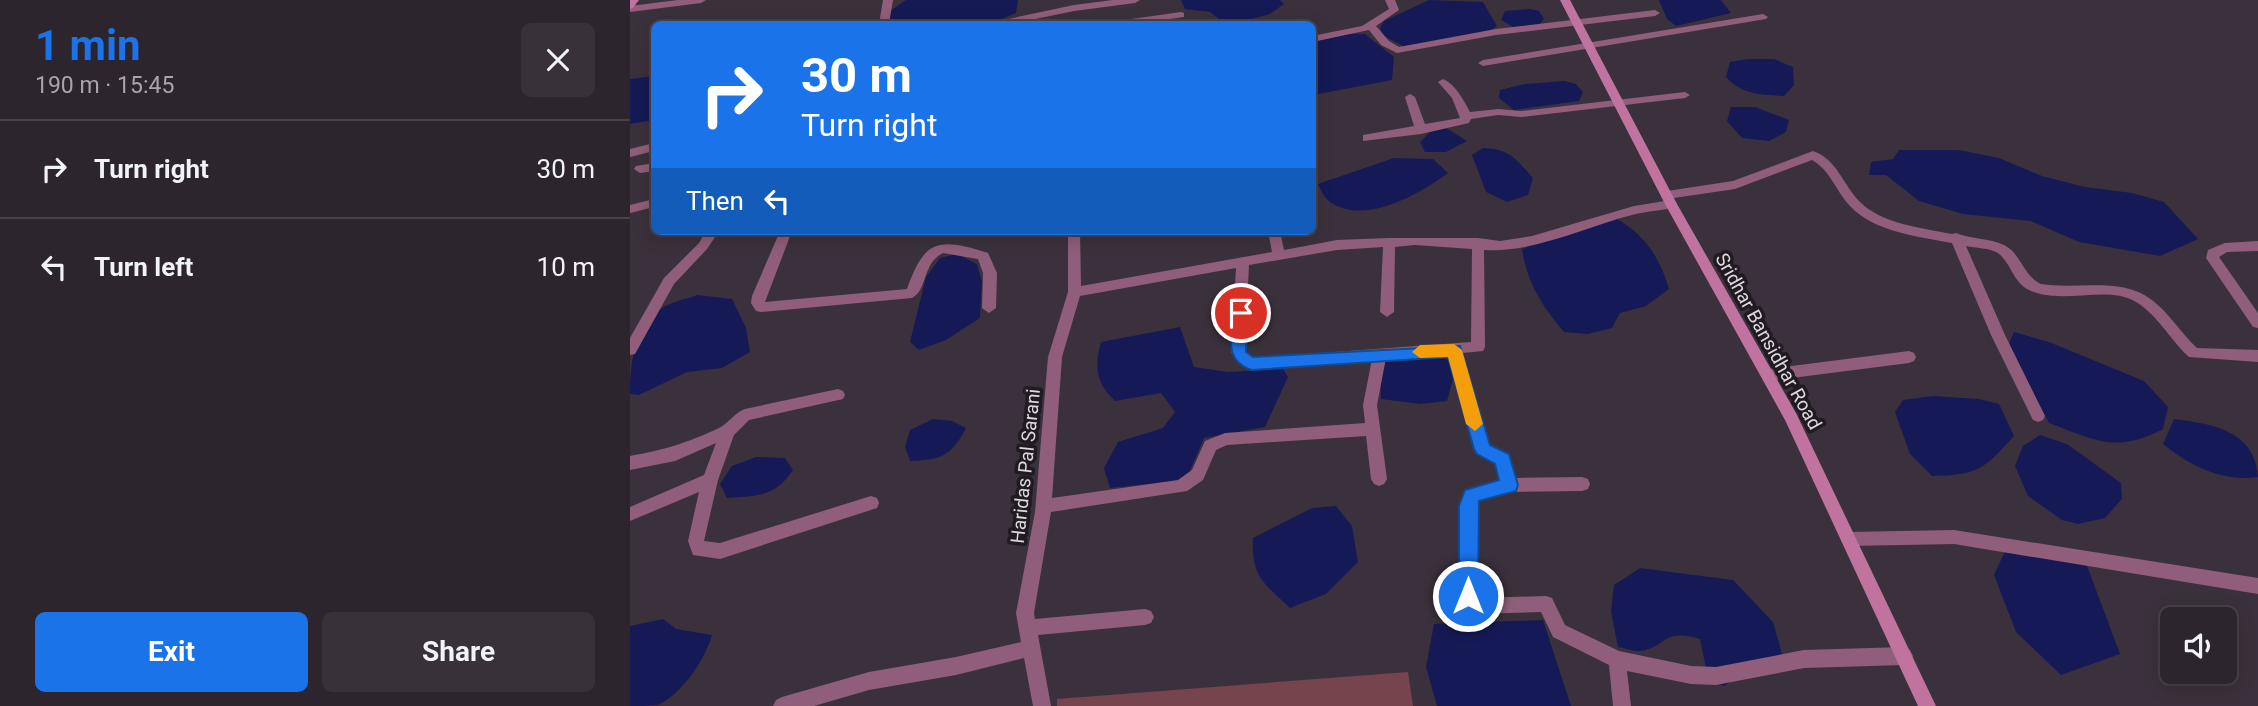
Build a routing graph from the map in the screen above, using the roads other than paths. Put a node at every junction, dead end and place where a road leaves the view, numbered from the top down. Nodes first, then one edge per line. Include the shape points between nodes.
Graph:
1 (634, 0) edge
2 (701, 0) edge
3 (889, 0) edge
4 (1135, 0) edge
5 (1390, 0) edge
6 (1565, 0) edge
7 (681, 1) edge
8 (630, 8) edge
9 (1075, 8) edge
10 (1656, 13) dead end
11 (1181, 15) dead end
12 (1763, 17) dead end
13 (885, 21) edge
14 (1020, 21) edge
15 (1138, 21) edge
16 (1579, 23) junction
17 (1370, 25) junction
18 (1316, 38) edge
19 (1591, 46) junction
20 (1483, 63) dead end
21 (1443, 82) dead end
22 (1685, 95) dead end
23 (1410, 97) dead end
24 (1619, 103) junction
25 (1466, 116) junction
26 (1421, 130) junction
27 (1367, 138) dead end
28 (651, 148) edge
29 (630, 153) edge
30 (651, 167) edge
31 (640, 169) dead end
32 (1669, 199) junction
33 (651, 204) edge
34 (630, 209) edge
35 (711, 235) edge
36 (784, 235) edge
37 (1074, 235) edge
38 (1275, 235) edge
39 (1956, 237) junction
40 (1389, 242) junction
41 (1478, 243) junction
42 (2258, 246) edge
43 (1279, 256) junction
44 (1243, 262) junction
45 (1074, 292) junction
46 (989, 308) dead end
47 (1387, 312) dead end
48 (2258, 323) edge
49 (630, 350) edge
50 (1454, 350) junction
51 (1380, 354) junction
52 (2258, 356) edge
53 (1909, 357) dead end
54 (1769, 375) junction
55 (838, 395) dead end
56 (2038, 416) dead end
57 (1373, 429) junction
58 (728, 431) junction
59 (630, 463) edge
60 (1379, 479) dead end
61 (710, 480) junction
62 (1583, 484) dead end
63 (1510, 485) junction
64 (872, 503) dead end
65 (1044, 506) junction
66 (630, 514) edge
67 (1849, 539) junction
68 (2258, 586) edge
69 (1144, 617) dead end
70 (1027, 628) junction
71 (1031, 648) junction
72 (1904, 656) junction
73 (1617, 660) junction
74 (782, 706) edge
75 (1042, 706) edge
76 (1622, 706) edge
77 (1927, 706) edge

1 - 8 street
2 - 7 street
3 - 13 street
4 - 9 street
5 - 17 street via 1394,10
6 - 16 street, Sridhar Bansidhar Road
7 - 8 street
9 - 14 street
10 - 16 street
11 - 15 street
12 - 19 street
16 - 17 street via 1397,50
16 - 19 street, Sridhar Bansidhar Road
17 - 18 street
19 - 20 street
19 - 24 street, Sridhar Bansidhar Road
21 - 25 street
22 - 24 street
23 - 26 street
24 - 25 street
24 - 32 street, Sridhar Bansidhar Road
25 - 26 street via 1461,123
26 - 27 street
28 - 29 street
30 - 31 street
32 - 39 street via 1735,185 1813,155 1824,161 1861,210 1896,224
32 - 41 street via 1532,240 1500,246
32 - 54 street, Sridhar Bansidhar Road
33 - 34 street
35 - 49 street via 669,281
36 - 46 street via 759,296 761,307 912,293 923,260 939,249 983,256 989,273
37 - 45 street, Haridas Pal Sarani
38 - 43 street
39 - 52 street via 2005,252 2025,280 2039,289 2131,294 2154,308 2194,353
39 - 56 street
40 - 41 street
40 - 43 street via 1337,245
40 - 47 street
41 - 50 street via 1478,347
42 - 48 street via 2225,248 2212,258
43 - 44 street
44 - 45 street
44 - 51 street via 1238,352 1243,359 1252,364
45 - 65 street, Haridas Pal Sarani via 1055,357
50 - 51 street
50 - 63 street via 1483,449 1503,459
51 - 57 street via 1370,405
53 - 54 street
54 - 67 street, Sridhar Bansidhar Road
55 - 58 street via 745,415
57 - 60 street
57 - 65 street via 1225,439 1210,446 1198,475 1181,486
58 - 59 street via 675,454
58 - 61 street
61 - 64 street via 696,541 699,550 720,551
61 - 66 street
62 - 63 street
63 - 73 street via 1471,495 1470,601 1476,606 1546,604 1559,631
65 - 70 street, Haridas Pal Sarani via 1025,613
67 - 68 street via 1954,537
67 - 72 street, Sridhar Bansidhar Road
69 - 70 street
70 - 71 street, Haridas Pal Sarani
71 - 74 street via 869,681
71 - 75 street, Haridas Pal Sarani
72 - 73 street via 1804,659 1717,676
72 - 77 street, Sridhar Bansidhar Road
73 - 76 street

